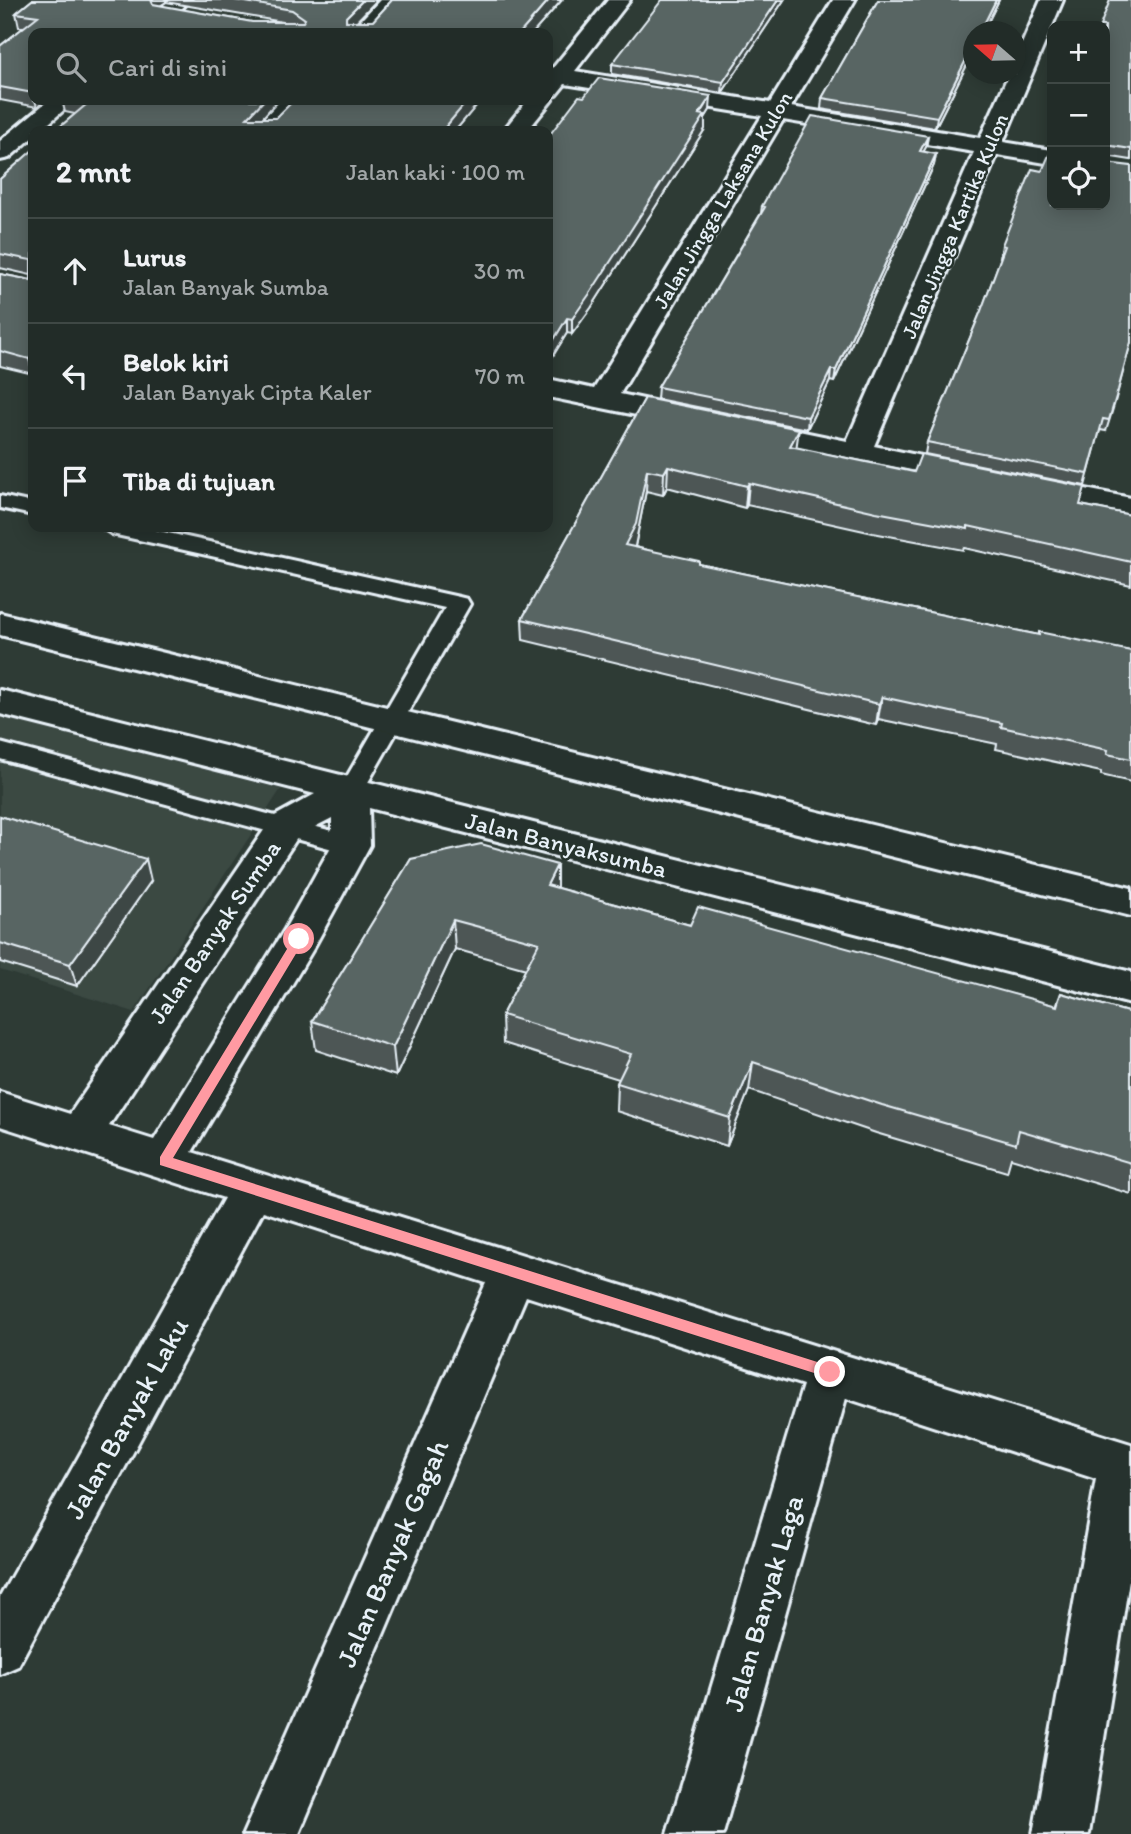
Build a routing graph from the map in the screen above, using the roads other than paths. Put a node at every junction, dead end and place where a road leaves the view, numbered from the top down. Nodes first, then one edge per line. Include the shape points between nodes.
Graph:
1 (392, 0) edge
2 (619, 0) edge
3 (844, 0) edge
4 (1052, 0) edge
5 (179, 9) edge
6 (149, 28) edge
7 (364, 28) edge
8 (553, 78) edge
9 (553, 79) edge
10 (57, 105) edge
11 (289, 105) edge
12 (536, 105) edge
13 (776, 111) junction
14 (32, 126) edge
15 (268, 126) edge
16 (518, 126) edge
17 (28, 129) edge
18 (989, 146) junction
19 (0, 153) edge
20 (1047, 156) edge
21 (553, 389) edge
22 (602, 400) junction
23 (858, 452) junction
24 (0, 502) edge
25 (1131, 507) edge
26 (28, 508) edge
27 (134, 532) edge
28 (0, 624) edge
29 (0, 702) edge
30 (392, 720) junction
31 (0, 751) edge
32 (350, 792) junction
33 (286, 826) junction
34 (351, 845) junction
35 (1131, 902) edge
36 (1131, 988) edge
37 (0, 1109) edge
38 (80, 1134) junction
39 (164, 1161) junction
40 (252, 1189) junction
41 (514, 1271) junction
42 (830, 1372) junction
43 (1127, 1466) edge
44 (0, 1648) edge
45 (271, 1834) edge
46 (695, 1834) edge
47 (1062, 1834) edge

1 - 7 street
2 - 8 street
3 - 13 street, Jalan Jingga Laksana Kulon
4 - 18 street, Jalan Jingga Kartika Kulon
5 - 6 street
9 - 13 street
10 - 14 street
11 - 15 street
12 - 16 street
13 - 18 street
13 - 22 street, Jalan Jingga Laksana Kulon
17 - 19 street
18 - 20 street
18 - 23 street, Jalan Jingga Kartika Kulon
21 - 22 street
22 - 23 street
23 - 25 street
24 - 26 lane
27 - 30 lane via 458,604
28 - 30 street
29 - 32 street, Jalan Banyaksumba
30 - 32 lane
30 - 35 street
31 - 33 lane
32 - 33 street, Jalan Banyak Sumba
32 - 34 street
32 - 36 street, Jalan Banyaksumba
33 - 34 lane
33 - 38 street, Jalan Banyak Sumba
34 - 39 street
37 - 38 street
38 - 39 street
39 - 40 street
40 - 41 street
40 - 44 street, Jalan Banyak Laku
41 - 42 street
41 - 45 street, Jalan Banyak Gagah
42 - 43 street
42 - 46 street, Jalan Banyak Laga
43 - 47 street

